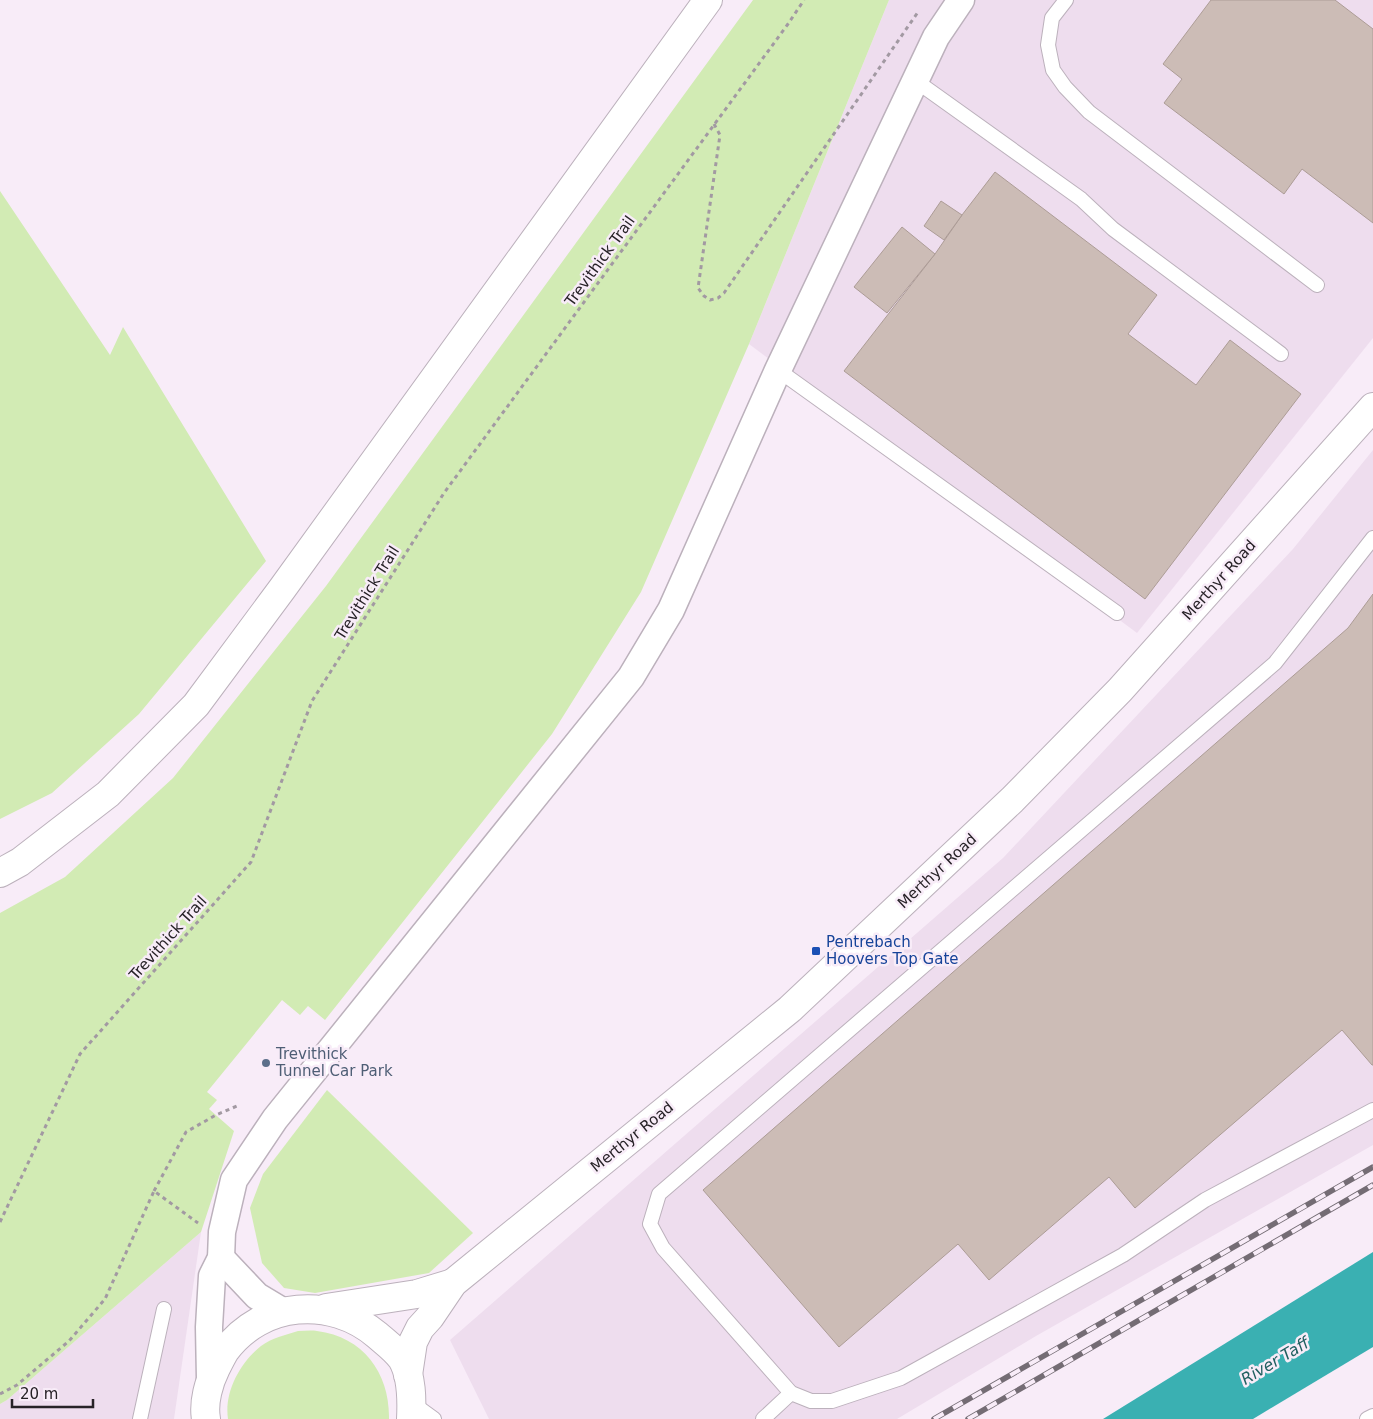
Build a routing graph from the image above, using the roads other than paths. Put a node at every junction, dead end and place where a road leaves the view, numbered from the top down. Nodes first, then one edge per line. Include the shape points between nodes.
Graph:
1 (708, 0) edge
2 (961, 0) edge
3 (1066, 0) edge
4 (916, 81) junction
5 (1317, 285) dead end
6 (1281, 354) dead end
7 (778, 370) junction
8 (1373, 407) edge
9 (1373, 538) edge
10 (1117, 613) dead end
11 (0, 873) edge
12 (1373, 1110) edge
13 (221, 1258) junction
14 (453, 1284) junction
15 (164, 1309) dead end
16 (319, 1309) junction
17 (282, 1311) junction
18 (408, 1375) junction
19 (210, 1379) junction
20 (791, 1393) junction
21 (412, 1411) edge
22 (1373, 1416) edge
23 (205, 1417) edge
24 (140, 1419) edge
25 (434, 1419) edge
26 (763, 1419) edge
27 (1367, 1419) edge

1 - 11 main road via 196,705 108,794 20,862
2 - 4 street via 936,38
3 - 5 lane via 1052,18 1048,45 1053,70 1065,87 1089,112
4 - 6 lane via 1081,199 1113,229
4 - 7 street
7 - 10 lane
7 - 13 street via 671,610 631,678 275,1120 234,1180 222,1232
8 - 14 main road, Merthyr Road via 1120,690 1012,800 790,1009
9 - 20 lane via 1275,662 659,1194 650,1224 663,1248
12 - 20 lane via 1205,1200 1123,1255 901,1378 832,1401 811,1401
13 - 17 street via 257,1296
13 - 19 street via 212,1276
14 - 16 main road, Merthyr Road via 418,1294
14 - 18 main road, Merthyr Road via 413,1342
15 - 24 lane
16 - 17 main road
16 - 18 main road via 343,1314 366,1326 402,1359
17 - 19 main road via 248,1328 225,1351
18 - 21 main road
19 - 23 main road
20 - 26 lane
21 - 25 lane
22 - 27 lane

